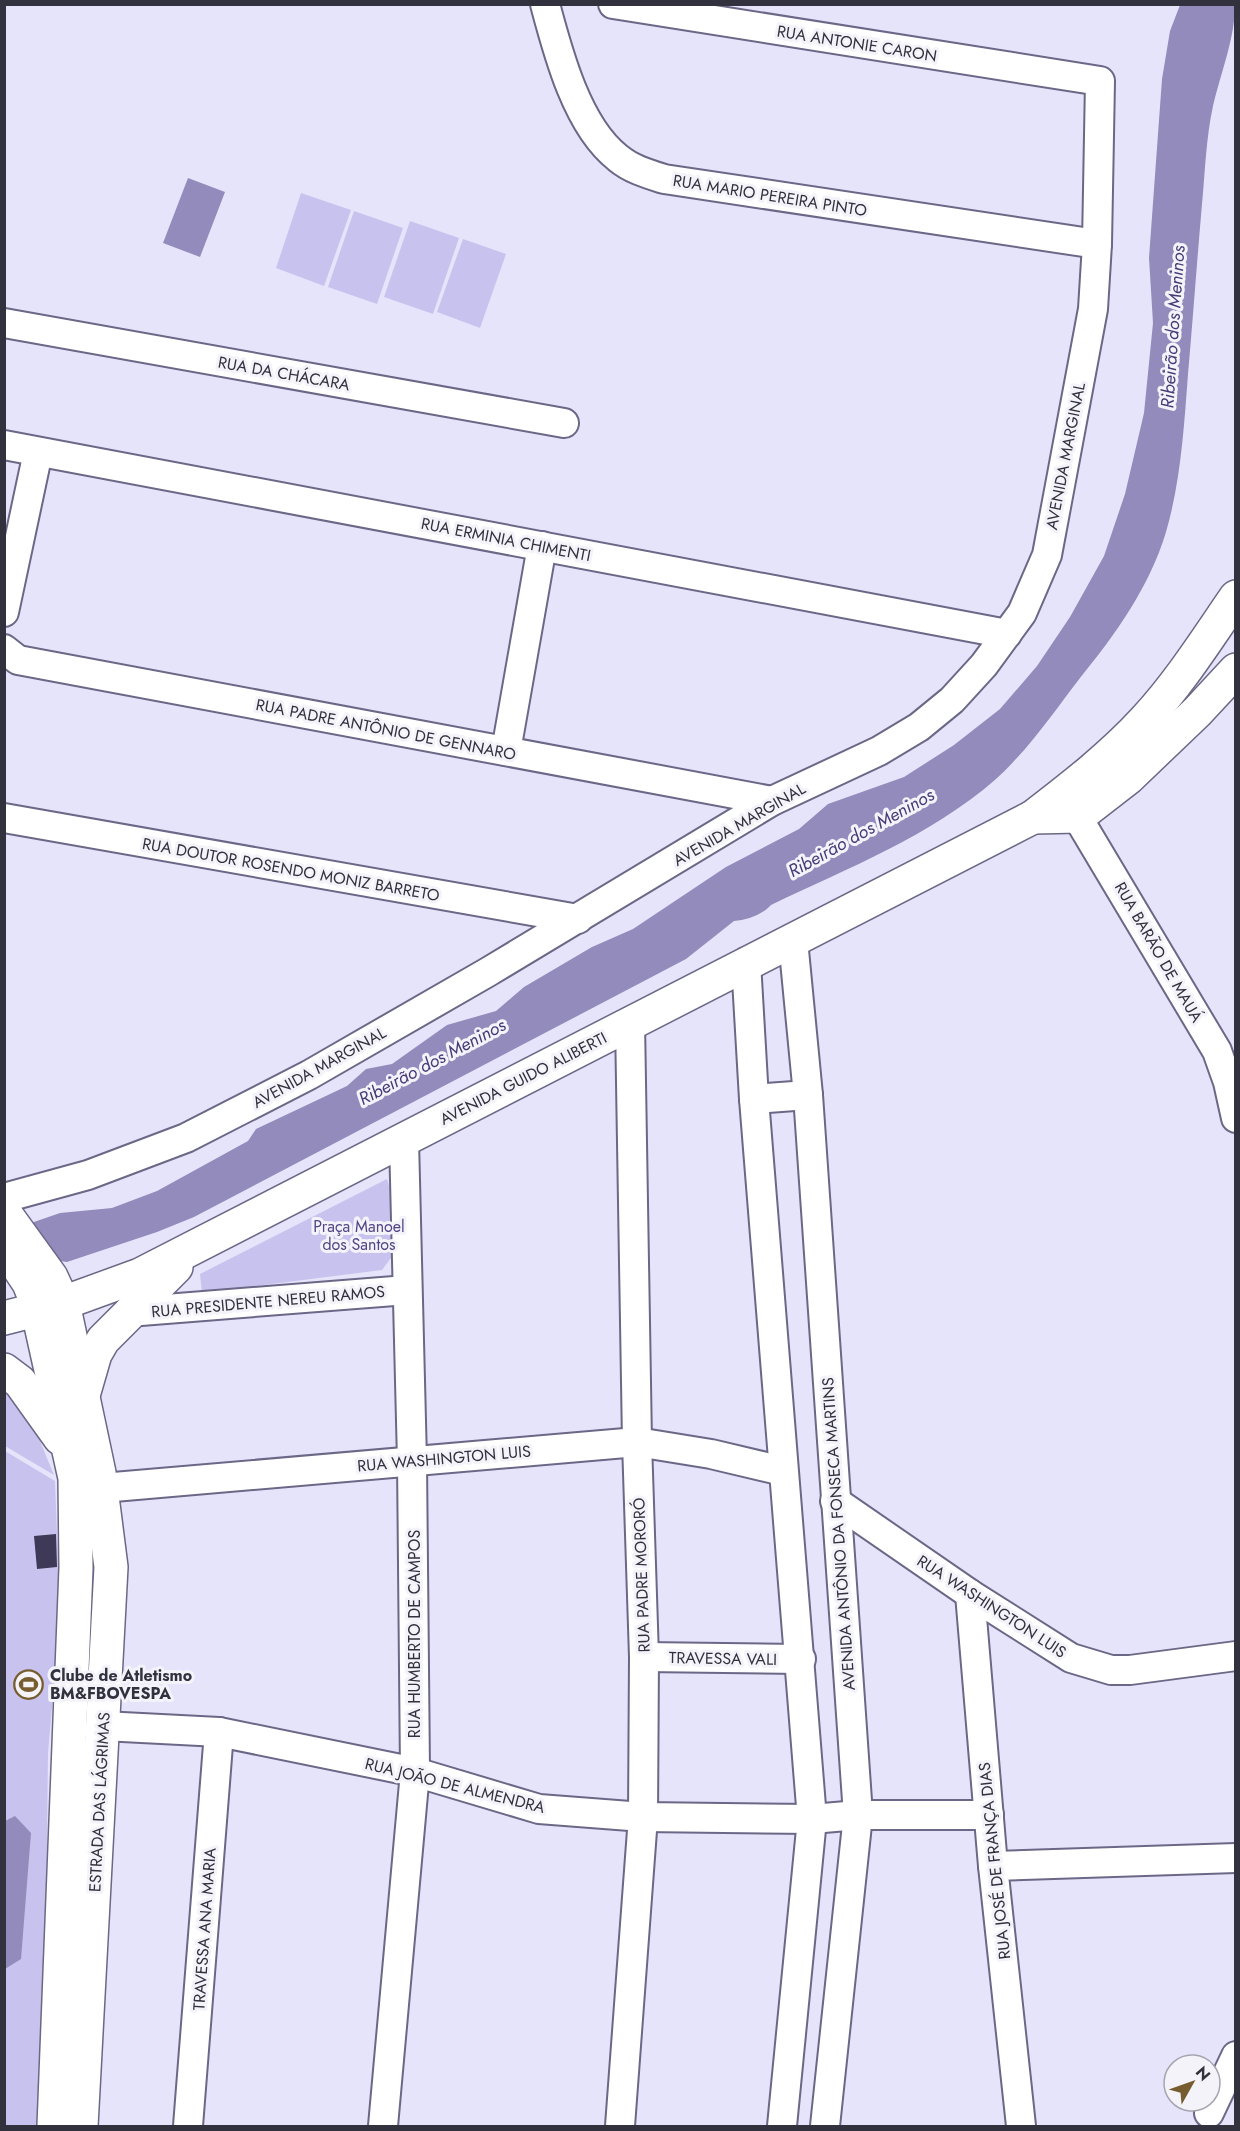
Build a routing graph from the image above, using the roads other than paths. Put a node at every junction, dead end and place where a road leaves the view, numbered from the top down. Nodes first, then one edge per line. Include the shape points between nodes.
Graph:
1 (545, 4) edge
2 (614, 4) edge
3 (1100, 81) joint
4 (1097, 244) junction
5 (4, 322) edge
6 (564, 423) dead end
7 (4, 445) edge
8 (38, 452) junction
9 (542, 546) junction
10 (1236, 597) edge
11 (4, 612) edge
12 (1007, 634) junction
13 (4, 649) edge
14 (1236, 670) edge
15 (506, 751) junction
16 (772, 801) junction
17 (1071, 805) junction
18 (4, 818) edge
19 (578, 919) junction
20 (793, 940) junction
21 (746, 962) junction
22 (630, 1022) junction
23 (808, 1095) junction
24 (754, 1100) junction
25 (1236, 1118) edge
26 (404, 1140) junction
27 (4, 1198) edge
28 (4, 1212) edge
29 (4, 1246) edge
30 (197, 1246) junction
31 (36, 1274) junction
32 (406, 1290) junction
33 (50, 1306) junction
34 (128, 1312) junction
35 (4, 1318) edge
36 (4, 1370) edge
37 (83, 1396) junction
38 (637, 1442) junction
39 (71, 1457) junction
40 (412, 1461) junction
41 (783, 1471) junction
42 (102, 1488) junction
43 (835, 1501) junction
44 (970, 1594) junction
45 (1236, 1656) edge
46 (644, 1657) junction
47 (801, 1659) junction
48 (103, 1726) junction
49 (219, 1732) junction
50 (415, 1772) junction
51 (858, 1815) junction
52 (989, 1815) junction
53 (642, 1817) junction
54 (812, 1819) junction
55 (1236, 1858) edge
56 (993, 1866) junction
57 (1236, 2056) edge
58 (1222, 2086) edge
59 (54, 2127) edge
60 (81, 2127) edge
61 (188, 2127) edge
62 (383, 2127) edge
63 (620, 2127) edge
64 (783, 2127) edge
65 (825, 2127) edge
66 (1021, 2127) edge

1 - 4 street, RUA MARIO PEREIRA PINTO via 572,89 596,135 618,158 639,171 664,179
2 - 3 street, RUA ANTONIE CARON
3 - 4 street, AVENIDA MARGINAL
4 - 12 street, AVENIDA MARGINAL via 1093,309 1047,555 1022,613
5 - 6 street, RUA DA CHÁCARA
7 - 8 street, RUA ERMINIA CHIMENTI
8 - 9 street, RUA ERMINIA CHIMENTI
8 - 11 street
9 - 12 street, RUA ERMINIA CHIMENTI
9 - 15 street
10 - 17 main road via 1181,677
12 - 16 street, AVENIDA MARGINAL via 952,700 919,727 879,751
13 - 15 street, RUA PADRE ANTÔNIO DE GENNARO via 18,660
14 - 17 main road via 1128,778
15 - 16 street, RUA PADRE ANTÔNIO DE GENNARO
16 - 19 street, AVENIDA MARGINAL
17 - 20 main road, AVENIDA GUIDO ALIBERTI via 1033,817
17 - 25 street, RUA BARÃO DE MAUÁ via 1217,1051
18 - 19 street, RUA DOUTOR ROSENDO MONIZ BARRETO
19 - 27 street, AVENIDA MARGINAL via 309,1075 186,1138 88,1175
20 - 21 main road, AVENIDA GUIDO ALIBERTI
20 - 23 street, AVENIDA ANTÔNIO DA FONSECA MARTINS
21 - 22 main road, AVENIDA GUIDO ALIBERTI
21 - 24 street
22 - 26 main road, AVENIDA GUIDO ALIBERTI
22 - 38 street, RUA PADRE MORORÓ
23 - 24 street
23 - 43 street, AVENIDA ANTÔNIO DA FONSECA MARTINS
24 - 41 street
26 - 30 main road, AVENIDA GUIDO ALIBERTI
26 - 32 street, RUA HUMBERTO DE CAMPOS
28 - 31 main road, ESTRADA DAS LÁGRIMAS
29 - 31 main road, ESTRADA DAS LÁGRIMAS
30 - 33 main road, AVENIDA GUIDO ALIBERTI via 140,1275
30 - 34 main road
31 - 33 main road, ESTRADA DAS LÁGRIMAS
32 - 34 street, RUA PRESIDENTE NEREU RAMOS
32 - 40 street, RUA HUMBERTO DE CAMPOS
33 - 35 main road, AVENIDA GUIDO ALIBERTI
33 - 37 main road, ESTRADA DAS LÁGRIMAS
33 - 39 main road, ESTRADA DAS LÁGRIMAS
34 - 37 main road via 95,1354
36 - 39 main road via 42,1410
37 - 42 main road, ESTRADA DAS LÁGRIMAS
38 - 40 street, RUA WASHINGTON LUIS
38 - 41 street, RUA WASHINGTON LUIS
38 - 46 street, RUA PADRE MORORÓ
39 - 59 main road, ESTRADA DAS LÁGRIMAS via 75,1478 76,1568
40 - 42 street, RUA WASHINGTON LUIS
40 - 50 street, RUA HUMBERTO DE CAMPOS
41 - 47 street
42 - 48 main road, ESTRADA DAS LÁGRIMAS via 111,1567
43 - 44 street, RUA WASHINGTON LUIS
43 - 51 street, AVENIDA ANTÔNIO DA FONSECA MARTINS
44 - 45 street, RUA WASHINGTON LUIS via 1071,1658 1111,1670
44 - 52 street, RUA JOSÉ DE FRANÇA DIAS
46 - 47 street, TRAVESSA VALI
46 - 53 street, RUA PADRE MORORÓ
47 - 54 street
48 - 49 street, RUA JOÃO DE ALMENDRA
48 - 60 main road, ESTRADA DAS LÁGRIMAS
49 - 50 street, RUA JOÃO DE ALMENDRA
49 - 61 street, TRAVESSA ANA MARIA
50 - 53 street, RUA JOÃO DE ALMENDRA via 539,1809
50 - 62 street, RUA HUMBERTO DE CAMPOS
51 - 52 street, RUA JOÃO DE ALMENDRA
51 - 54 street, RUA JOÃO DE ALMENDRA
51 - 65 street, AVENIDA ANTÔNIO DA FONSECA MARTINS
52 - 56 street, RUA JOSÉ DE FRANÇA DIAS
53 - 54 street, RUA JOÃO DE ALMENDRA
53 - 63 street, RUA PADRE MORORÓ
54 - 64 street
55 - 56 street
56 - 66 street, RUA JOSÉ DE FRANÇA DIAS
57 - 58 street

